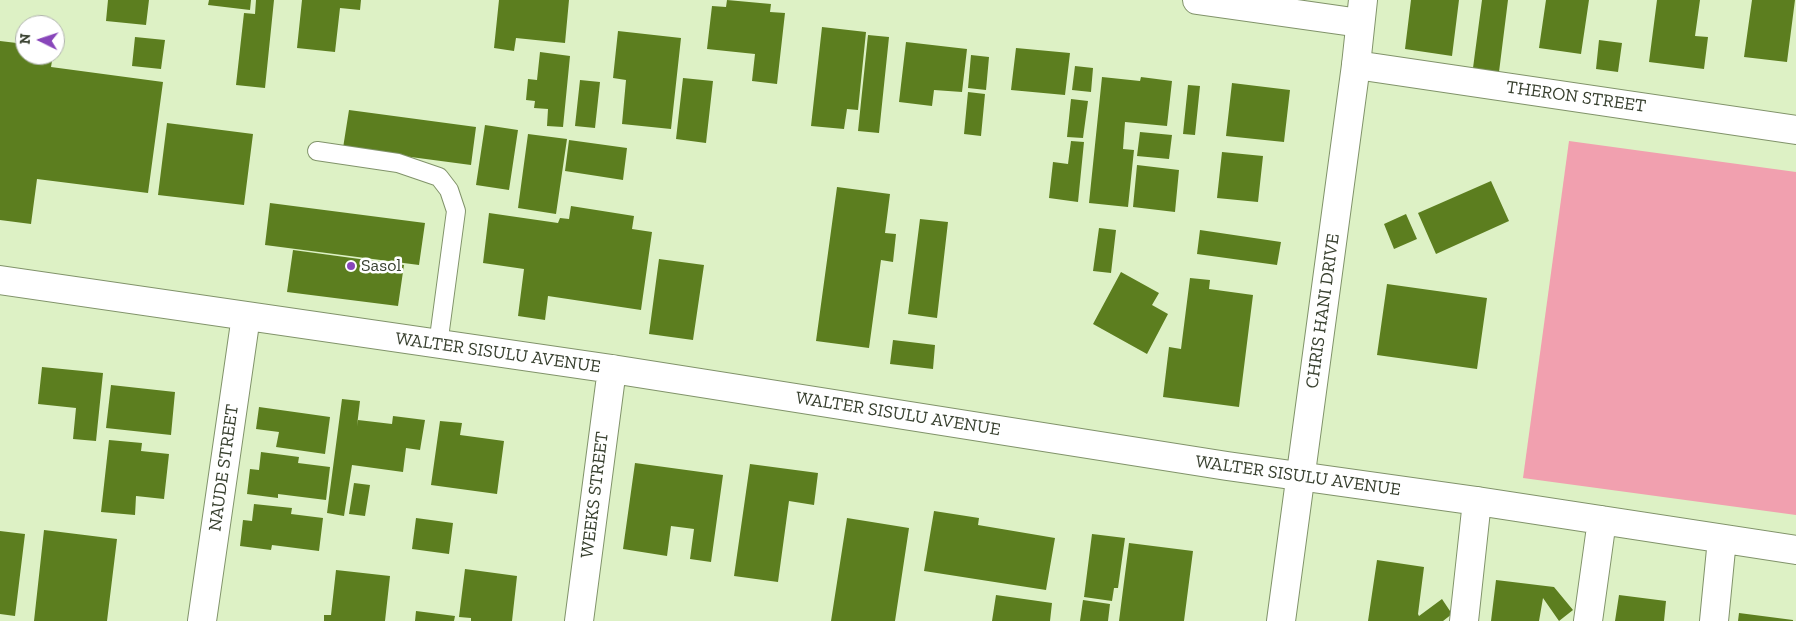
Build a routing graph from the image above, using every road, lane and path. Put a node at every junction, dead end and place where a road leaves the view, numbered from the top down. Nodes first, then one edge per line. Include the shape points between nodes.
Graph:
1 (1197, 0) edge
2 (1361, 12) edge
3 (1356, 65) junction
4 (1796, 130) edge
5 (317, 151) dead end
6 (0, 280) edge
7 (246, 316) junction
8 (438, 345) junction
9 (612, 369) junction
10 (1301, 475) junction
11 (1477, 501) junction
12 (1602, 520) junction
13 (1722, 539) junction
14 (1796, 550) edge
15 (202, 621) edge
16 (579, 621) edge
17 (1281, 621) edge
18 (1464, 621) edge
19 (1588, 621) edge
20 (1714, 621) edge

1 - 2 street
2 - 3 street, CHRIS HANI DRIVE
3 - 4 street, THERON STREET
3 - 10 street, CHRIS HANI DRIVE
5 - 8 lane via 398,162 439,177 449,190 456,211
6 - 7 street, WALTER SISULU AVENUE
7 - 8 street, WALTER SISULU AVENUE
7 - 15 street, NAUDE STREET
8 - 9 street, WALTER SISULU AVENUE
9 - 10 street, WALTER SISULU AVENUE via 1197,462
9 - 16 street, WEEKS STREET
10 - 11 street, WALTER SISULU AVENUE
10 - 17 street, CHRIS HANI DRIVE
11 - 12 street, WALTER SISULU AVENUE
11 - 18 street
12 - 13 street, WALTER SISULU AVENUE
12 - 19 street
13 - 14 street, WALTER SISULU AVENUE
13 - 20 street

